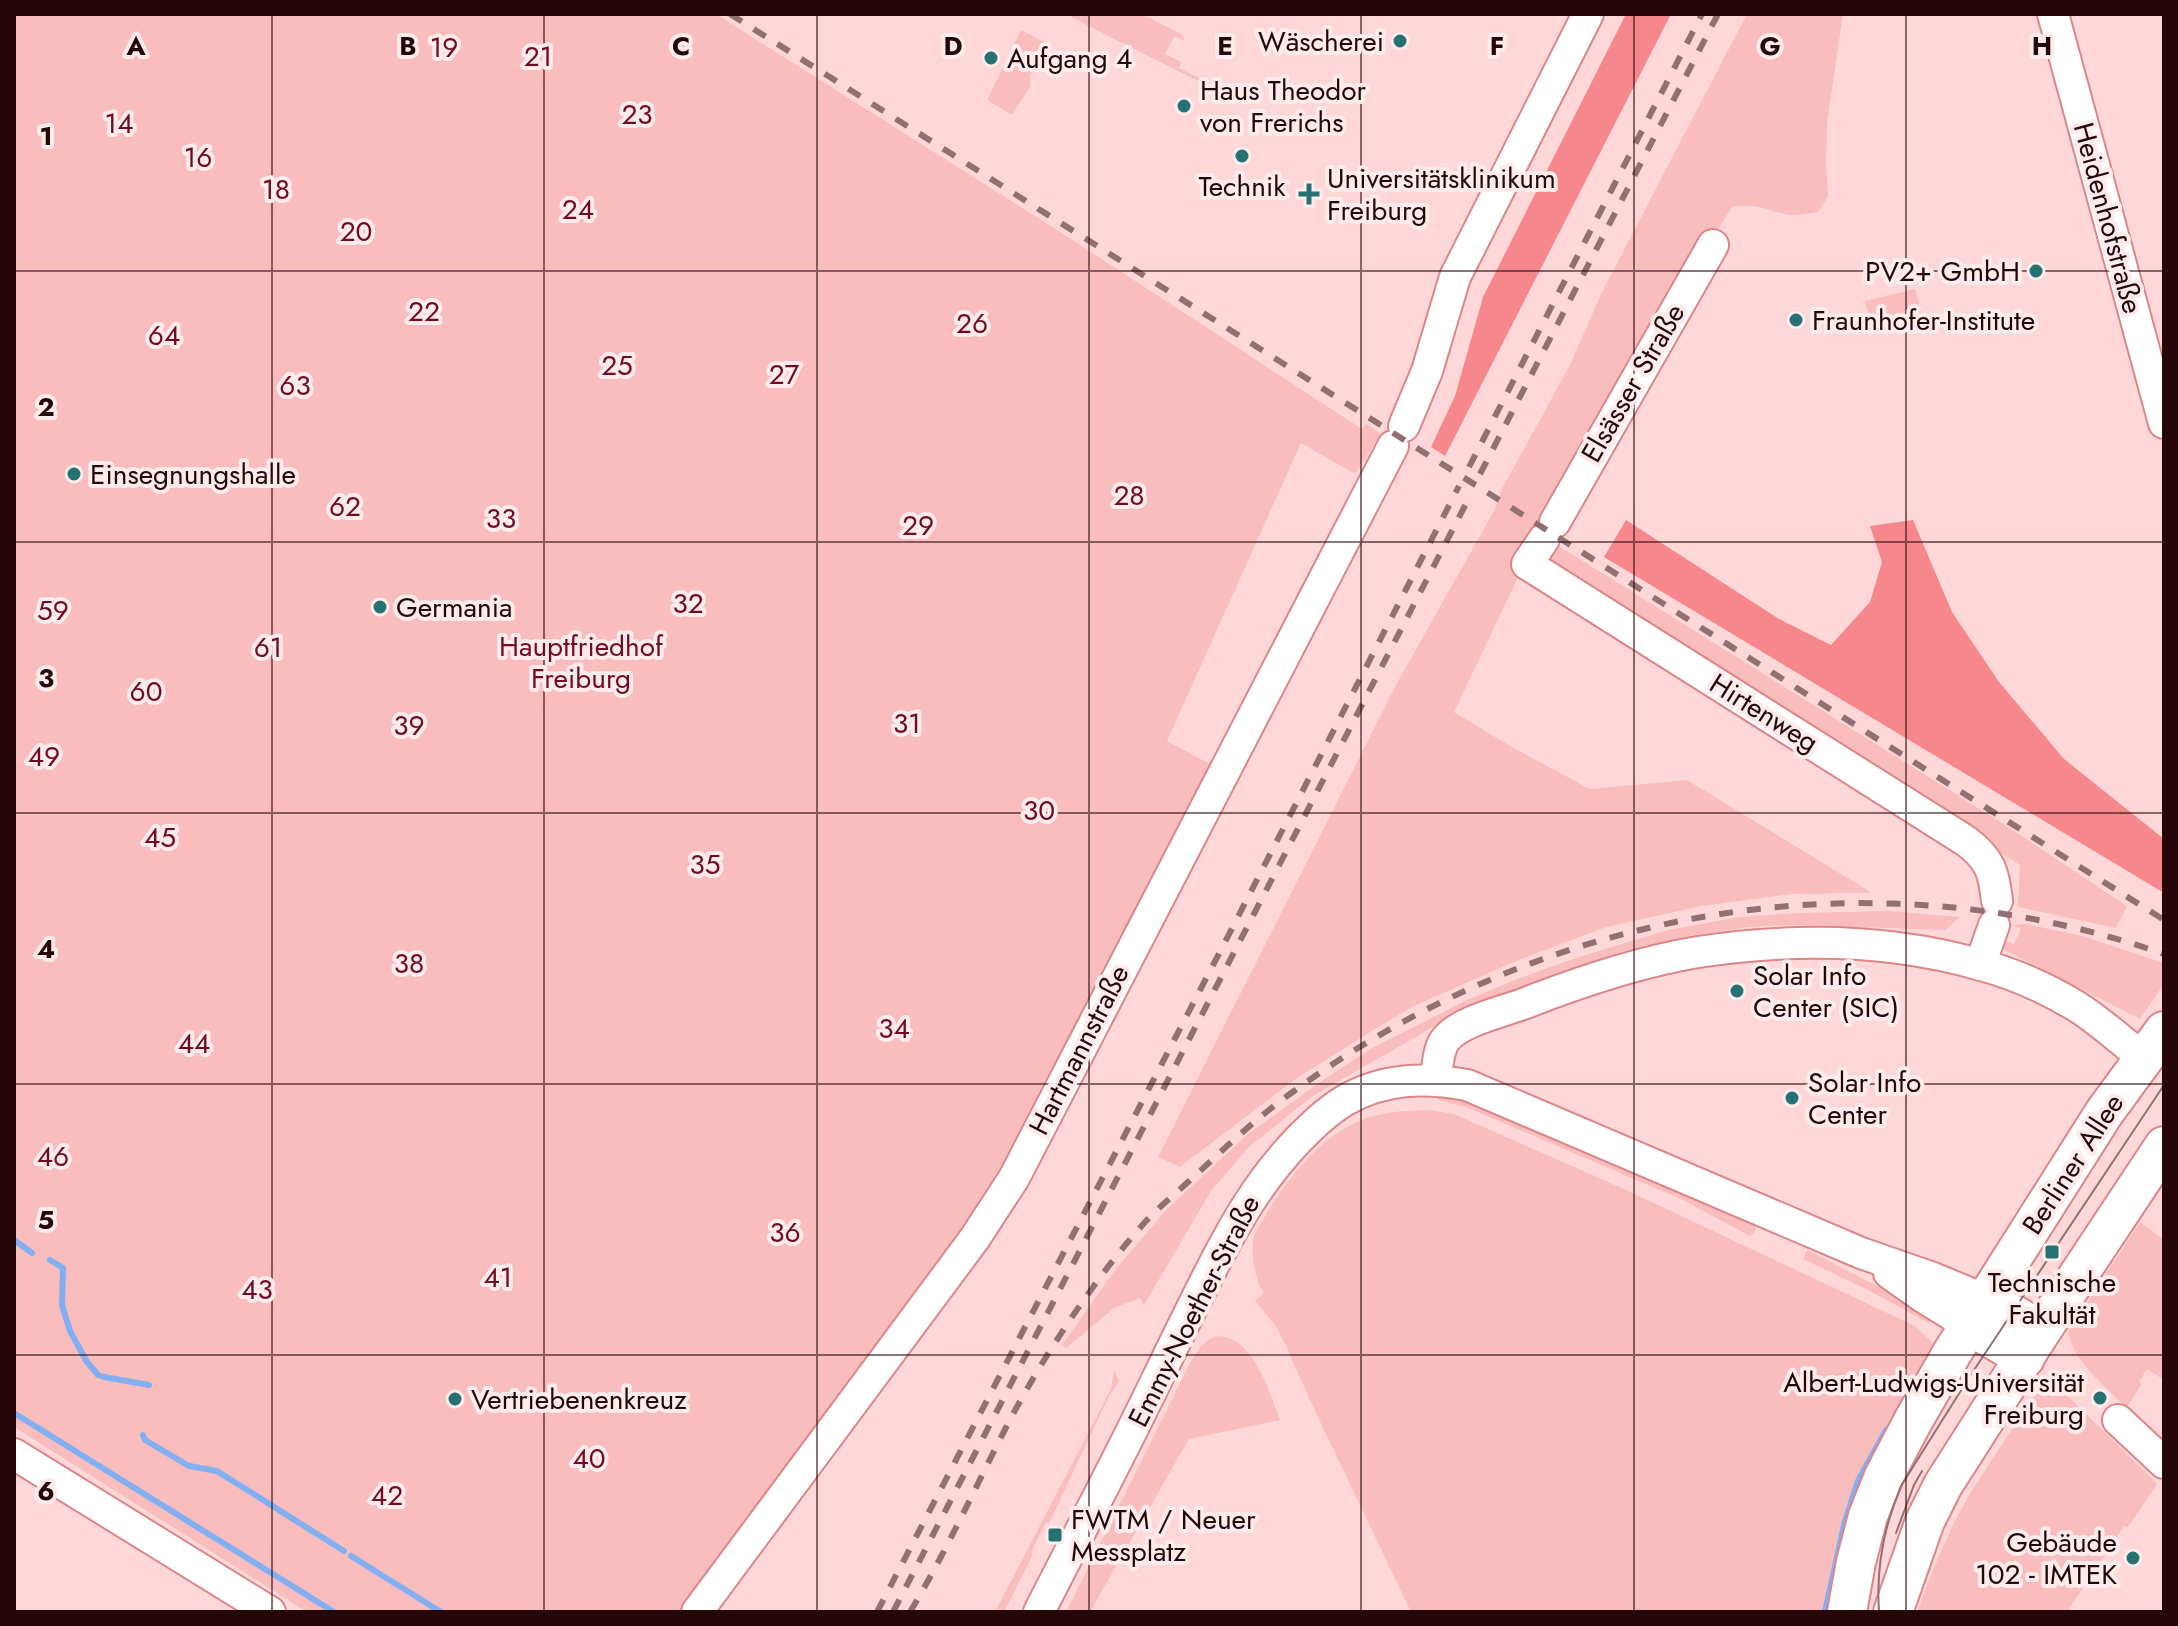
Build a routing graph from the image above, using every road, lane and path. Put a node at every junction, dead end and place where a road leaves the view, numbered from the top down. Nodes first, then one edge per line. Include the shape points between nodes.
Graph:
1 (1588, 14) edge
2 (2053, 14) edge
3 (1713, 245) dead end
4 (2164, 423) edge
5 (1549, 530) joint
6 (1980, 965) junction
7 (2154, 1044) edge
8 (1435, 1079) junction
9 (2164, 1146) edge
10 (1978, 1313) junction
11 (2032, 1346) junction
12 (2118, 1420) dead end
13 (14, 1454) edge
14 (2164, 1463) edge
15 (270, 1612) edge
16 (697, 1612) edge
17 (1039, 1612) edge
18 (1847, 1612) edge
19 (1893, 1612) edge

1 - 16 street, Hartmannstraße via 1455,277 1427,371 1398,436 1014,1178
2 - 4 street, Heidenhofstraße
3 - 5 street, Elsässer Straße
5 - 6 street, Hirtenweg via 1527,564 1979,851 1995,880 1996,913
6 - 7 street via 2030,981
6 - 8 street via 1881,946 1787,943 1697,952 1626,969 1456,1029 1443,1041
7 - 10 main road, Berliner Allee via 2104,1113
8 - 10 street, Emmy-Noether-Straße via 1489,1093 1861,1253 1948,1283
8 - 17 street, Emmy-Noether-Straße via 1394,1082 1342,1102 1275,1164 1242,1210
9 - 11 main road
10 - 11 main road via 2020,1318
10 - 18 main road, Berliner Allee via 1884,1476 1868,1516
11 - 19 main road via 1937,1497
12 - 14 street
13 - 15 street

